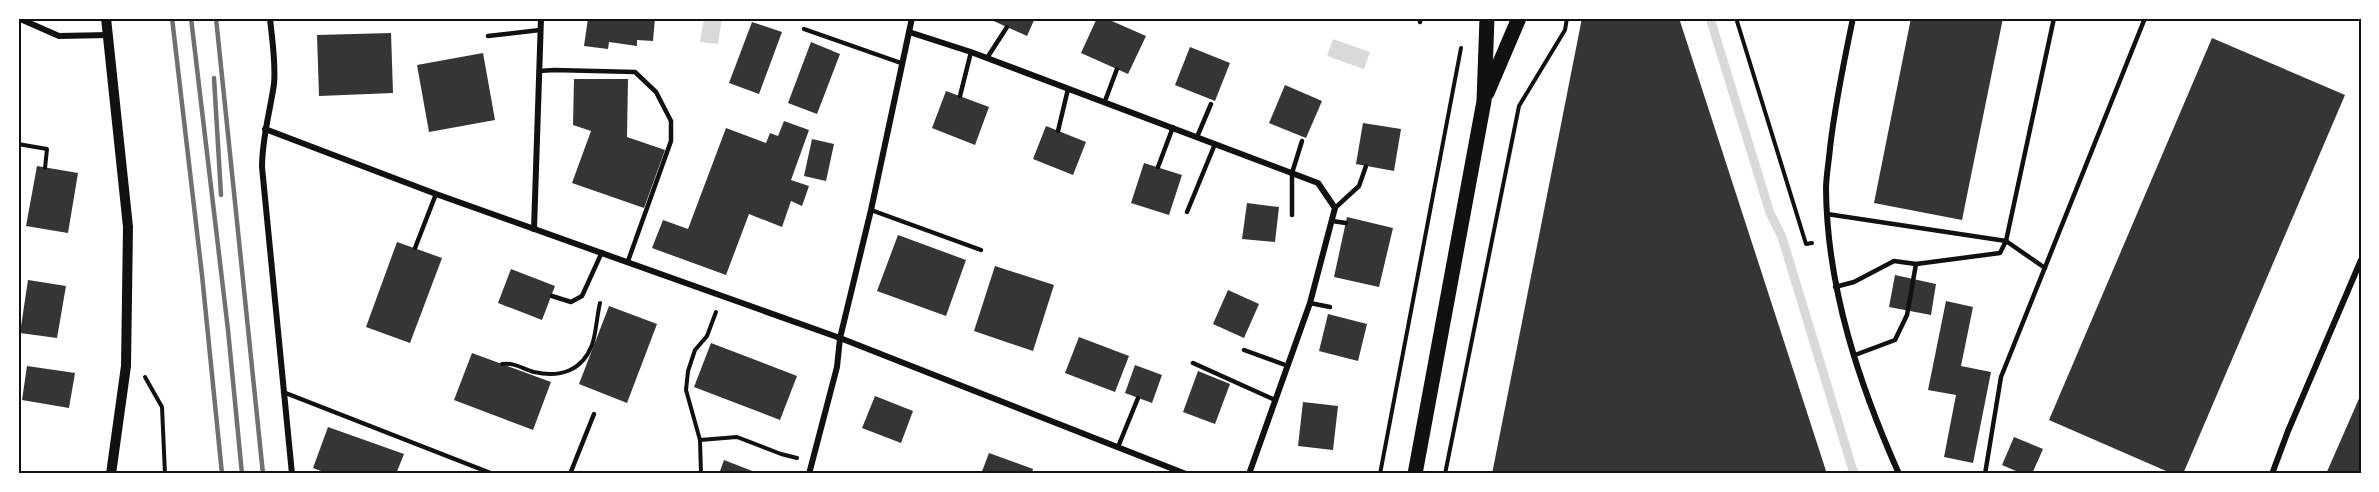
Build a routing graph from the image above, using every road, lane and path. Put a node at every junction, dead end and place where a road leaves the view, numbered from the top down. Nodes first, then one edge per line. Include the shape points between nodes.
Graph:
1 (18, 18) edge
2 (106, 18) edge
3 (270, 18) edge
4 (541, 18) edge
5 (912, 18) edge
6 (1487, 18) edge
7 (1519, 18) edge
8 (1567, 18) edge
9 (1736, 18) edge
10 (1853, 18) edge
11 (2054, 18) edge
12 (2145, 18) edge
13 (1007, 27) dead end
14 (804, 29) dead end
15 (540, 30) junction
16 (909, 32) junction
17 (109, 35) junction
18 (488, 36) dead end
19 (1463, 41) dead end
20 (971, 52) junction
21 (987, 58) junction
22 (901, 63) junction
23 (1117, 69) dead end
24 (539, 71) junction
25 (1068, 89) junction
26 (960, 96) dead end
27 (1105, 101) junction
28 (1484, 101) junction
29 (1211, 104) dead end
30 (1173, 127) junction
31 (265, 129) junction
32 (1058, 131) dead end
33 (1197, 137) junction
34 (1302, 141) dead end
35 (18, 144) edge
36 (1215, 144) junction
37 (1366, 166) dead end
38 (1158, 167) dead end
39 (45, 168) dead end
40 (1292, 173) junction
41 (436, 194) junction
42 (1335, 208) junction
43 (871, 210) junction
44 (1187, 212) dead end
45 (1827, 214) junction
46 (1292, 215) dead end
47 (1332, 221) junction
48 (1346, 223) dead end
49 (534, 229) junction
50 (1829, 241) junction
51 (2006, 242) junction
52 (414, 248) dead end
53 (981, 250) dead end
54 (602, 252) junction
55 (2361, 260) edge
56 (628, 261) junction
57 (1916, 264) junction
58 (2045, 268) junction
59 (1835, 286) junction
60 (552, 296) dead end
61 (723, 296) junction
62 (601, 301) dead end
63 (1310, 303) junction
64 (1330, 307) dead end
65 (840, 338) junction
66 (1244, 350) dead end
67 (1855, 355) junction
68 (1193, 363) dead end
69 (502, 364) dead end
70 (1288, 366) junction
71 (142, 370) dead end
72 (283, 392) junction
73 (1138, 398) dead end
74 (1275, 400) junction
75 (594, 414) dead end
76 (700, 440) junction
77 (1118, 447) junction
78 (812, 462) junction
79 (1380, 471) edge
80 (1985, 473) edge
81 (111, 474) edge
82 (165, 474) edge
83 (292, 474) edge
84 (493, 474) edge
85 (570, 474) edge
86 (701, 474) edge
87 (809, 474) edge
88 (1186, 474) edge
89 (1249, 474) edge
90 (1415, 474) edge
91 (1445, 474) edge
92 (1899, 474) edge
93 (1993, 474) edge
94 (2272, 474) edge

1 - 17 street via 59,36
2 - 17 street
3 - 31 street via 274,69
4 - 15 street
5 - 16 street
6 - 28 main road
7 - 28 main road
8 - 91 path via 1565,30 1519,106
9 - 50 path via 1806,244
10 - 45 street via 1835,108 1826,187
11 - 51 lane
12 - 58 lane
13 - 21 lane
14 - 22 lane
15 - 18 lane
15 - 24 street
16 - 20 street
16 - 22 street
17 - 81 street via 128,227 126,366
19 - 79 path
20 - 21 street
20 - 26 lane
21 - 25 street
22 - 43 street
23 - 27 lane
24 - 49 street
24 - 56 lane via 635,72 656,92 671,121 671,141
25 - 27 street
25 - 32 lane
27 - 30 street
28 - 90 main road
29 - 33 lane
30 - 33 street
30 - 38 lane
31 - 41 street
31 - 72 street via 262,167
33 - 36 street
34 - 40 lane
35 - 39 path via 47,149
36 - 40 street
36 - 44 lane
37 - 42 lane via 1359,186
40 - 42 street via 1318,183
40 - 46 lane
41 - 49 street
41 - 52 lane
42 - 47 street
43 - 53 lane
43 - 65 street
45 - 50 street
45 - 51 lane
47 - 48 lane
47 - 63 street
49 - 54 street
50 - 59 street
51 - 57 lane via 2000,253
51 - 58 lane
54 - 56 street
54 - 60 lane via 582,296 571,302
55 - 94 street
56 - 61 street
57 - 59 lane via 1894,261 1854,282
57 - 67 lane via 1907,315 1895,340
58 - 80 lane via 2001,377
59 - 67 street
61 - 65 street
61 - 76 path via 688,371 686,390
62 - 69 path via 592,345 567,373 551,375
63 - 64 lane
63 - 70 street
65 - 77 street
65 - 78 street via 837,367
66 - 70 lane
67 - 92 street via 1877,425
68 - 74 lane
70 - 74 street
71 - 82 path via 162,407
72 - 83 street
72 - 84 lane
73 - 77 lane
74 - 89 street
75 - 85 lane
76 - 78 path via 737,437
76 - 86 path
77 - 88 street
78 - 87 street
80 - 93 lane

